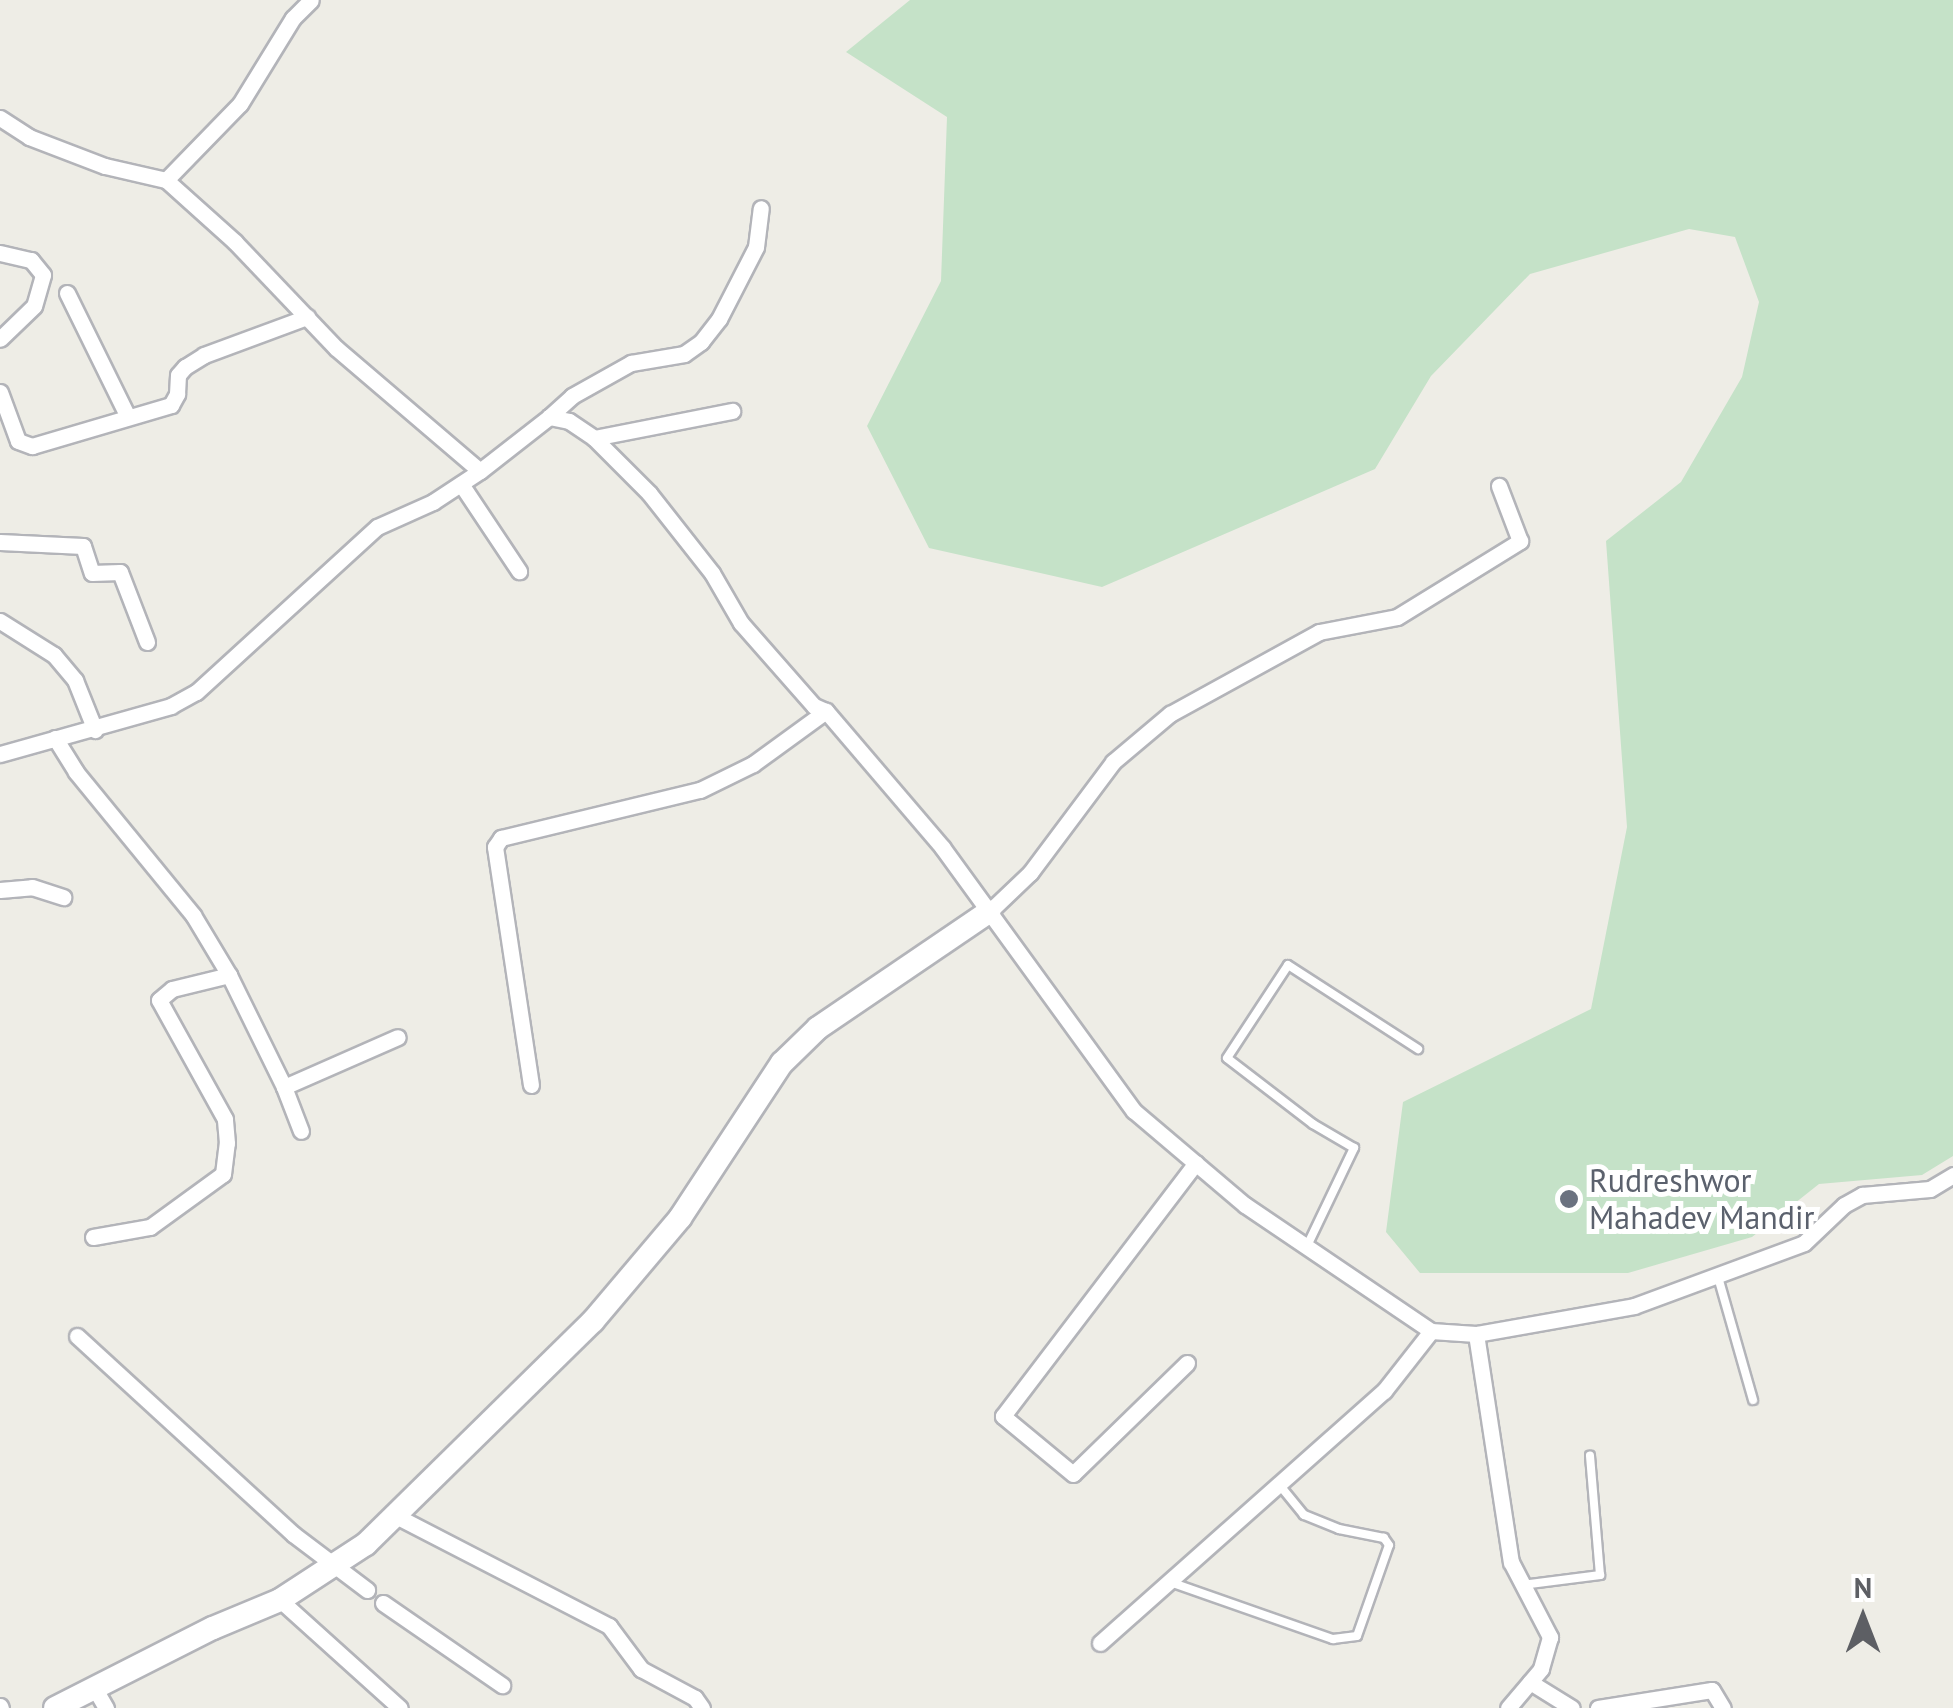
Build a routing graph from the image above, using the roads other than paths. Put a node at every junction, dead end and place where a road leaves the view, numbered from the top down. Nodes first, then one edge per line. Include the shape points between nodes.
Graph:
1 (311, 0) edge
2 (0, 118) edge
3 (166, 180) junction
4 (761, 208) dead end
5 (0, 253) edge
6 (67, 293) dead end
7 (308, 317) junction
8 (0, 339) edge
9 (0, 392) edge
10 (732, 411) dead end
11 (549, 416) junction
12 (128, 418) junction
13 (4, 422) edge
14 (594, 438) junction
15 (480, 471) junction
16 (461, 484) junction
17 (1499, 486) dead end
18 (0, 542) edge
19 (519, 571) dead end
20 (0, 621) edge
21 (147, 642) dead end
22 (826, 711) junction
23 (95, 730) junction
24 (55, 738) junction
25 (0, 754) edge
26 (0, 890) edge
27 (63, 897) dead end
28 (989, 912) junction
29 (228, 975) junction
30 (398, 1037) dead end
31 (1418, 1050) dead end
32 (531, 1084) dead end
33 (284, 1087) junction
34 (302, 1131) dead end
35 (1196, 1164) junction
36 (1953, 1175) edge
37 (92, 1237) dead end
38 (1307, 1246) junction
39 (1718, 1277) junction
40 (1431, 1331) junction
41 (1476, 1334) junction
42 (77, 1336) dead end
43 (1187, 1363) dead end
44 (1754, 1400) dead end
45 (1590, 1455) dead end
46 (1278, 1484) junction
47 (396, 1516) junction
48 (334, 1568) junction
49 (1170, 1582) junction
50 (1522, 1585) junction
51 (367, 1590) dead end
52 (280, 1600) junction
53 (383, 1603) dead end
54 (1100, 1643) dead end
55 (1530, 1682) junction
56 (502, 1685) dead end
57 (100, 1699) edge
58 (55, 1708) edge
59 (400, 1708) edge
60 (702, 1708) edge
61 (1508, 1708) edge
62 (1572, 1708) edge
63 (1598, 1708) edge
64 (1723, 1708) edge

1 - 3 street via 240,104
2 - 3 street via 29,137 105,166
3 - 7 street
4 - 11 street via 756,247 701,342 684,354 631,363
5 - 8 street via 31,260 43,275 34,306
6 - 12 street
7 - 12 street via 204,354 178,375 171,405
7 - 15 street
9 - 13 street
10 - 14 street
11 - 14 street
11 - 15 street
12 - 13 street via 32,446 18,441
14 - 22 street via 649,493 712,573 741,623 814,706
15 - 16 street
16 - 19 street
16 - 23 street via 377,527 196,692
17 - 28 street via 1520,542 1397,617 1320,632 1170,714 1113,762 1030,872
18 - 21 street via 83,546 92,573 120,572
20 - 23 street via 54,655 75,680
22 - 28 street
22 - 32 street via 753,764 700,790 501,838 495,847
23 - 24 street
24 - 25 street
24 - 29 street via 184,902
26 - 27 street via 32,887
28 - 35 street via 1134,1111
28 - 47 street via 818,1028 782,1063 680,1218 593,1321
29 - 33 street
29 - 37 street via 172,989 159,1000 225,1120 222,1174 150,1227
30 - 33 street
31 - 38 lane via 1288,966 1227,1058 1354,1148
33 - 34 street
35 - 38 street
35 - 43 street via 1003,1416 1073,1474
36 - 39 street via 1930,1189 1862,1195 1804,1243
38 - 40 street
39 - 41 street via 1634,1306
39 - 44 lane
40 - 41 street
40 - 46 street via 1384,1390
41 - 50 street via 1511,1562
42 - 48 street
45 - 50 lane via 1600,1576
46 - 49 street
46 - 49 lane via 1304,1516 1384,1538 1389,1545 1357,1636 1333,1639
47 - 48 street
47 - 60 street via 609,1626 642,1669
48 - 51 street
48 - 52 street
49 - 54 street
50 - 55 street via 1550,1638 1542,1669
52 - 57 street via 212,1628
52 - 59 street
53 - 56 street
55 - 61 street
55 - 62 street
57 - 58 street
63 - 64 street via 1712,1690

